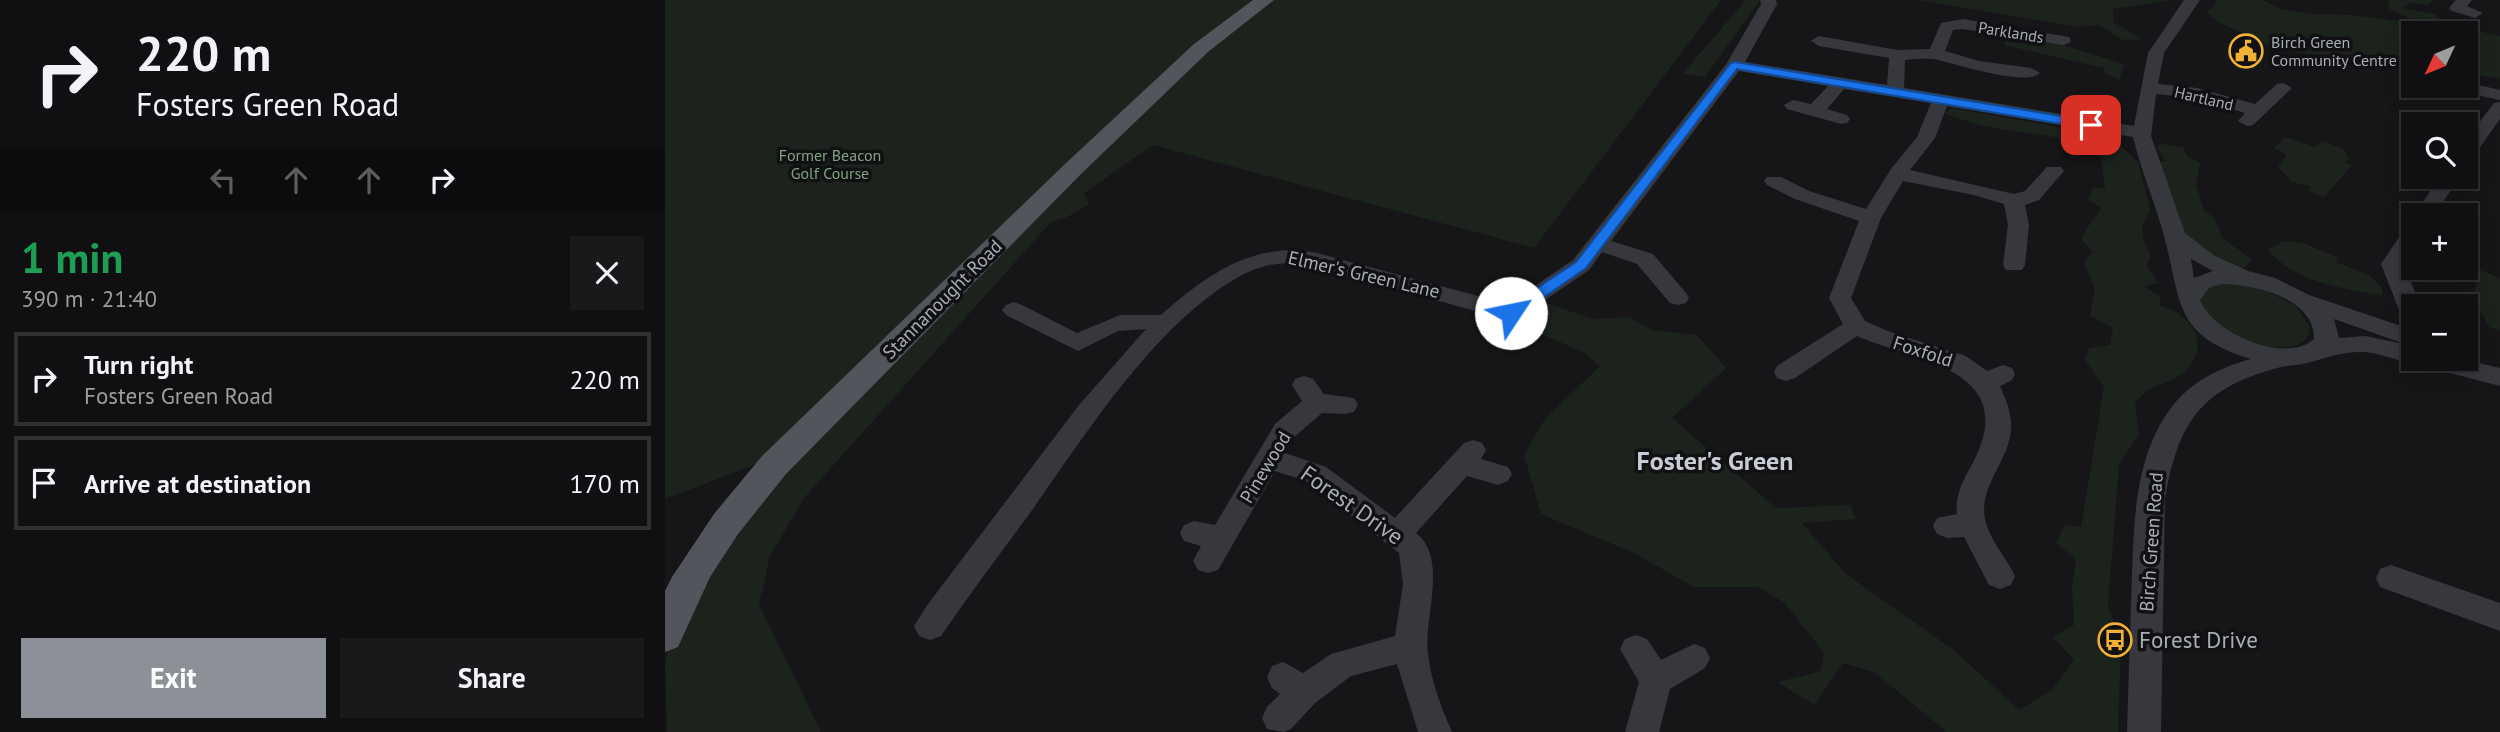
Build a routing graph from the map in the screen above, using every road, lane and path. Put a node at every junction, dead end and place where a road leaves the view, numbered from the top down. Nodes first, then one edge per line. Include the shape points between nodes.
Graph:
1 (1265, 0) edge
2 (1768, 0) edge
3 (2464, 0) edge
4 (2189, 4) edge
5 (2475, 13) dead end
6 (2063, 40) dead end
7 (1800, 51) dead end
8 (1936, 54) junction
9 (1897, 55) junction
10 (1735, 65) junction
11 (2031, 74) dead end
12 (1840, 83) junction
13 (2150, 88) junction
14 (2283, 89) dead end
15 (2478, 90) dead end
16 (1895, 93) junction
17 (2500, 95) edge
18 (1940, 102) junction
19 (1793, 105) dead end
20 (2500, 107) edge
21 (1815, 111) junction
22 (1841, 119) dead end
23 (2141, 133) junction
24 (2478, 137) edge
25 (2054, 171) dead end
26 (1898, 173) junction
27 (1774, 181) dead end
28 (2013, 200) junction
29 (1871, 218) junction
30 (2175, 236) junction
31 (1598, 244) junction
32 (2401, 250) edge
33 (2021, 271) dead end
34 (2256, 279) junction
35 (2404, 294) edge
36 (1678, 298) dead end
37 (2190, 298) junction
38 (2299, 298) junction
39 (1014, 310) dead end
40 (2401, 319) edge
41 (1165, 323) junction
42 (1856, 326) junction
43 (2373, 326) junction
44 (2401, 334) edge
45 (2222, 338) junction
46 (2322, 347) junction
47 (2401, 352) edge
48 (2290, 357) junction
49 (2478, 361) edge
50 (2500, 362) edge
51 (2478, 367) edge
52 (2474, 371) edge
53 (1782, 374) dead end
54 (2222, 377) junction
55 (2500, 377) edge
56 (2500, 395) edge
57 (1345, 405) dead end
58 (1269, 458) junction
59 (1498, 474) dead end
60 (1193, 533) dead end
61 (1398, 534) junction
62 (2000, 576) dead end
63 (2391, 578) dead end
64 (2500, 617) edge
65 (930, 626) dead end
66 (665, 635) edge
67 (1411, 646) junction
68 (1636, 649) dead end
69 (1694, 658) dead end
70 (1656, 680) junction
71 (1279, 718) dead end
72 (1435, 732) edge
73 (1642, 732) edge
74 (2144, 732) edge

1 - 66 main road, Stannanought Road via 1201,48 1073,169 774,465 700,560
2 - 10 street, Elmer's Green Lane
3 - 5 street via 2457,8
4 - 13 street via 2155,54
6 - 8 street, Parklands via 1963,24 1947,26
7 - 9 street, Parklands via 1816,36
8 - 9 street, Parklands
8 - 11 street, Parklands
9 - 16 street
10 - 12 street
10 - 31 street, Elmer's Green Lane
12 - 16 street
12 - 21 street
13 - 14 street, Hartland via 2197,93 2252,116
13 - 23 street
15 - 17 street
16 - 18 street
18 - 23 street
18 - 26 street via 1926,138
19 - 21 street
20 - 24 street
21 - 22 street
23 - 30 street
25 - 28 street via 2045,176 2036,193
26 - 28 street
26 - 29 street
27 - 29 street
28 - 33 street via 2021,218 2014,250
29 - 42 street via 1840,298
30 - 34 street via 2207,261
30 - 37 street
31 - 36 street via 1645,259
31 - 41 street, Elmer's Green Lane via 1581,265 1511,313 1300,256 1278,255 1253,261 1220,278
32 - 35 street via 2392,264
34 - 37 street via 2209,279 2193,288
34 - 38 street
37 - 45 street via 2204,325
38 - 43 street
38 - 46 street via 2325,324 2327,337
39 - 41 street via 1078,342 1107,324 1125,320
40 - 43 street
41 - 65 street, Elmer's Green Lane via 1068,440
42 - 53 street
42 - 62 street, Foxfold via 1994,378 1999,429 1993,453 1969,494 1960,526
43 - 44 street
45 - 48 street via 2243,348
45 - 54 street via 2228,349
46 - 47 street, Birch Green Road via 2365,344
46 - 48 street, Birch Green Road
48 - 54 street, Birch Green Road
49 - 50 street
51 - 55 street
52 - 56 street
54 - 74 street, Birch Green Road via 2196,397 2176,421 2161,445 2153,480
57 - 58 street, Pinewood via 1310,394
58 - 60 street, Pinewood via 1215,549
58 - 61 street, Forest Drive via 1316,474
59 - 61 street via 1467,457
61 - 67 street, Forest Drive via 1410,545 1420,574
63 - 64 street
67 - 71 street via 1342,664 1293,685
67 - 72 street, Forest Drive via 1416,680
68 - 70 street
69 - 70 street
70 - 73 street

